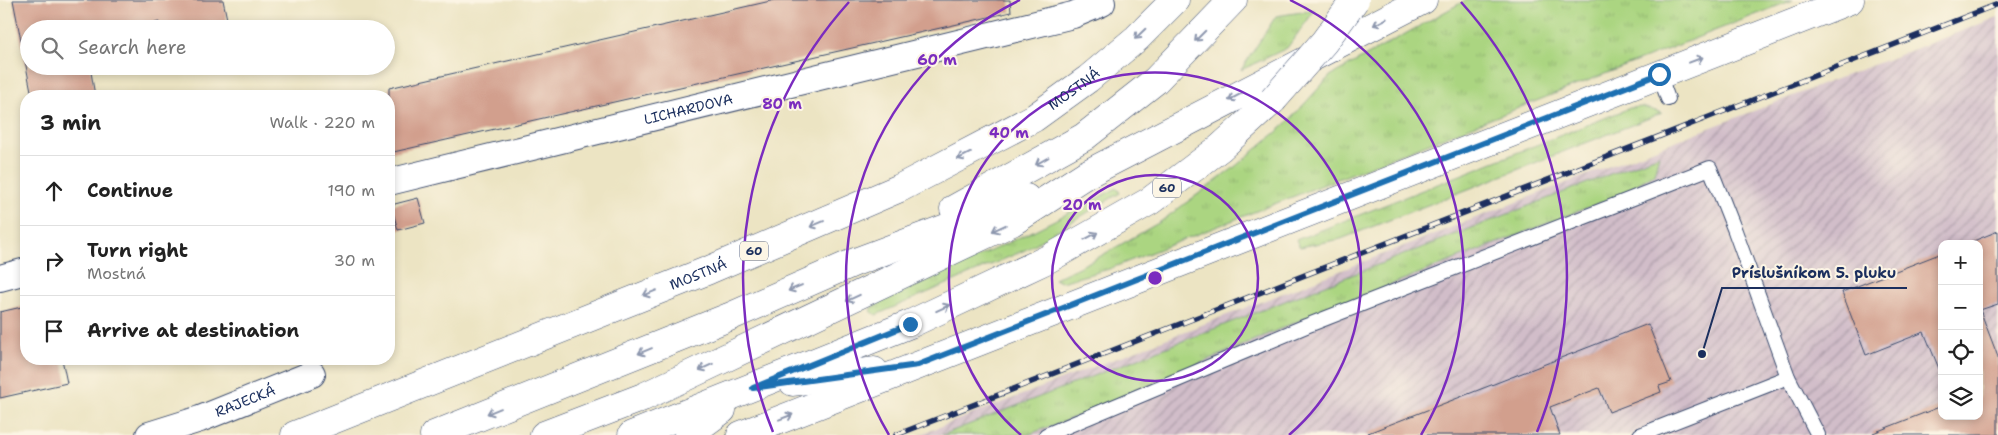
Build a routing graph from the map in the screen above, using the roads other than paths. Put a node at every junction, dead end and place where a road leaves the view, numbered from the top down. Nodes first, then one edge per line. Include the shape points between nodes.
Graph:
1 (1175, 0) edge
2 (1233, 0) edge
3 (1355, 0) edge
4 (1423, 0) edge
5 (1850, 0) edge
6 (1102, 3) dead end
7 (1086, 175) junction
8 (395, 181) edge
9 (856, 262) junction
10 (20, 273) edge
11 (0, 278) edge
12 (918, 365) junction
13 (312, 374) dead end
14 (1788, 377) junction
15 (753, 388) junction
16 (149, 435) edge
17 (295, 435) edge
18 (434, 435) edge
19 (544, 435) edge
20 (632, 435) edge
21 (688, 435) edge
22 (741, 435) edge
23 (1046, 435) edge
24 (1640, 435) edge
25 (1818, 435) edge

1 -> 17 main road, MOSTNÁ / 60 via 1137,38 1034,118 900,188 700,274
2 -> 9 main road via 1155,81 1084,137
15 -> 3 main road, 60, bridge via 910,324 1048,259 1150,201 1220,148 1273,100 1324,42
4 -> 7 main road
12 -> 5 main road via 1663,87
6 - 8 street, LICHARDOVA via 1072,16
7 - 9 main road
7 -> 19 main road via 1003,226 644,396
9 -> 18 main road
10 - 11 street
12 - 15 main road
22 -> 12 main road
13 - 16 street, RAJECKÁ via 200,419
14 - 23 lane via 1710,168 1306,326
14 - 24 lane
14 - 25 lane
15 - 20 main road, 60
15 - 21 main road

